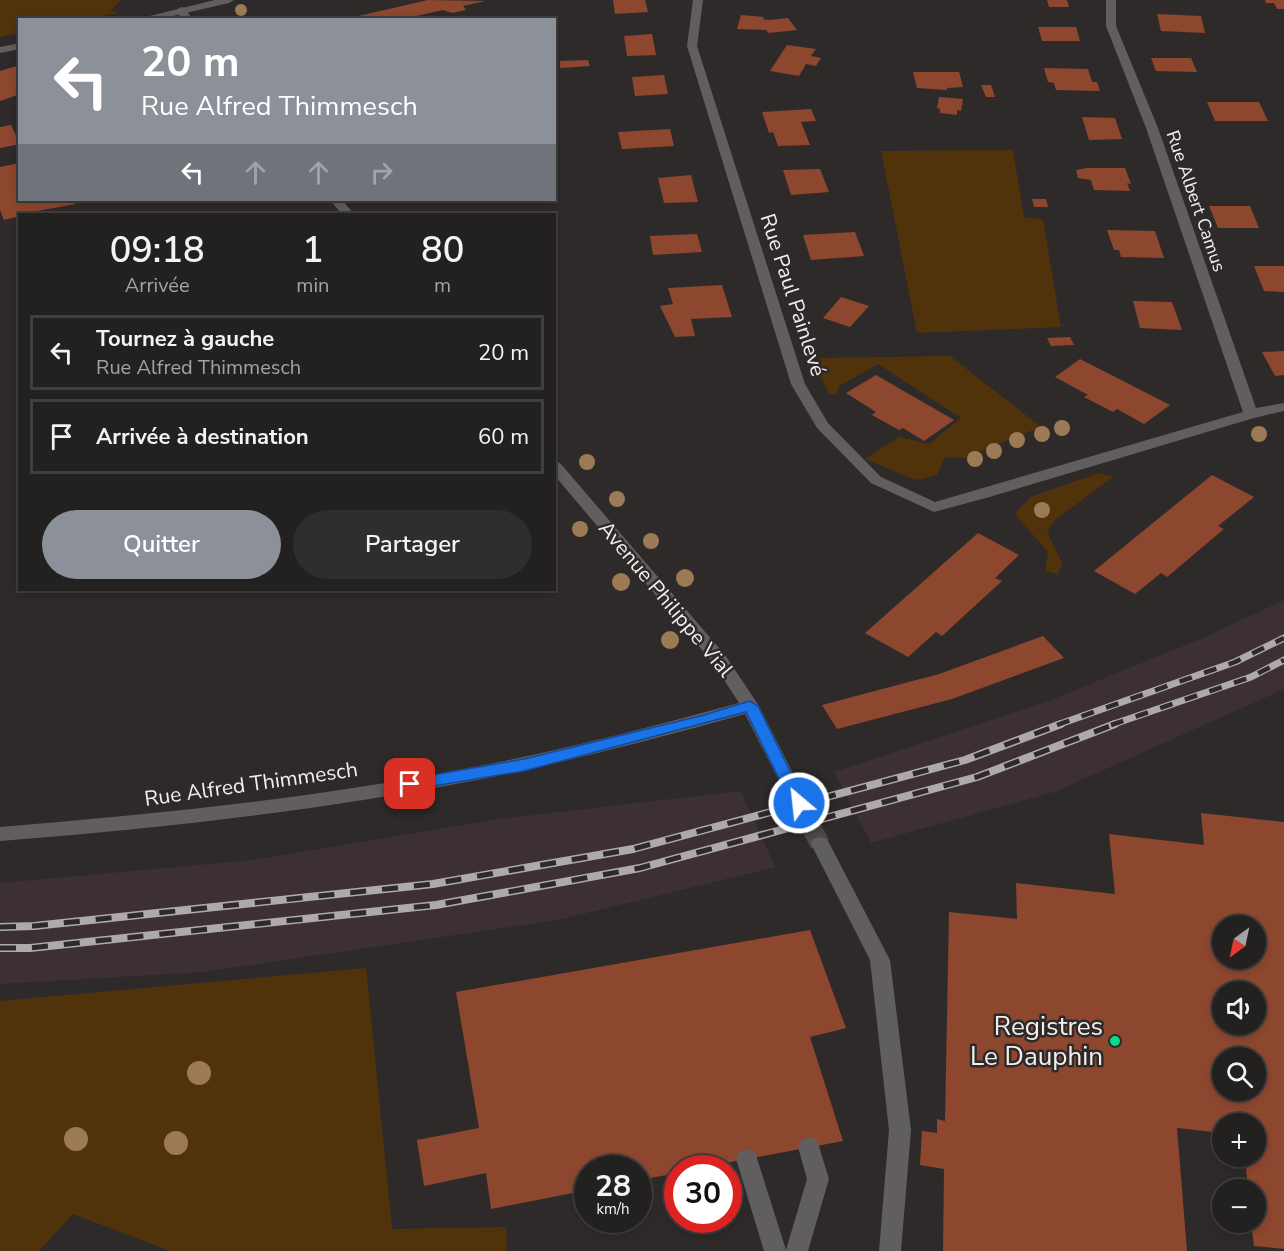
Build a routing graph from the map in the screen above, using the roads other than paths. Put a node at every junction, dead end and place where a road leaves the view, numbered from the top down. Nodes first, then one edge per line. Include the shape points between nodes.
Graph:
1 (169, 0) edge
2 (229, 0) edge
3 (698, 0) edge
4 (1111, 0) edge
5 (181, 10) junction
6 (147, 18) edge
7 (187, 18) edge
8 (18, 46) edge
9 (0, 50) edge
10 (337, 201) edge
11 (347, 213) edge
12 (1284, 407) edge
13 (1251, 414) junction
14 (556, 467) edge
15 (750, 706) junction
16 (799, 803) tunnel mouth
17 (0, 834) edge
18 (820, 844) tunnel mouth
19 (808, 1147) dead end
20 (747, 1159) dead end
21 (775, 1251) edge
22 (797, 1251) edge
23 (890, 1251) edge

1 - 5 street
2 - 5 street
3 - 13 street, Rue Paul Painlevé via 692,46 798,384 822,425 876,480 934,507
4 - 13 street, Rue Albert Camus via 1111,26 1152,128
5 - 6 street
5 - 7 street
8 - 9 street
10 - 11 street
12 - 13 street, Rue Paul Painlevé
14 - 15 street, Avenue Philippe Vial via 719,659
15 - 16 street, Avenue Philippe Vial
15 - 17 street, Rue Alfred Thimmesch via 524,765 272,807
18 - 23 street via 880,960 900,1130
19 - 22 street via 818,1179
20 - 21 street

